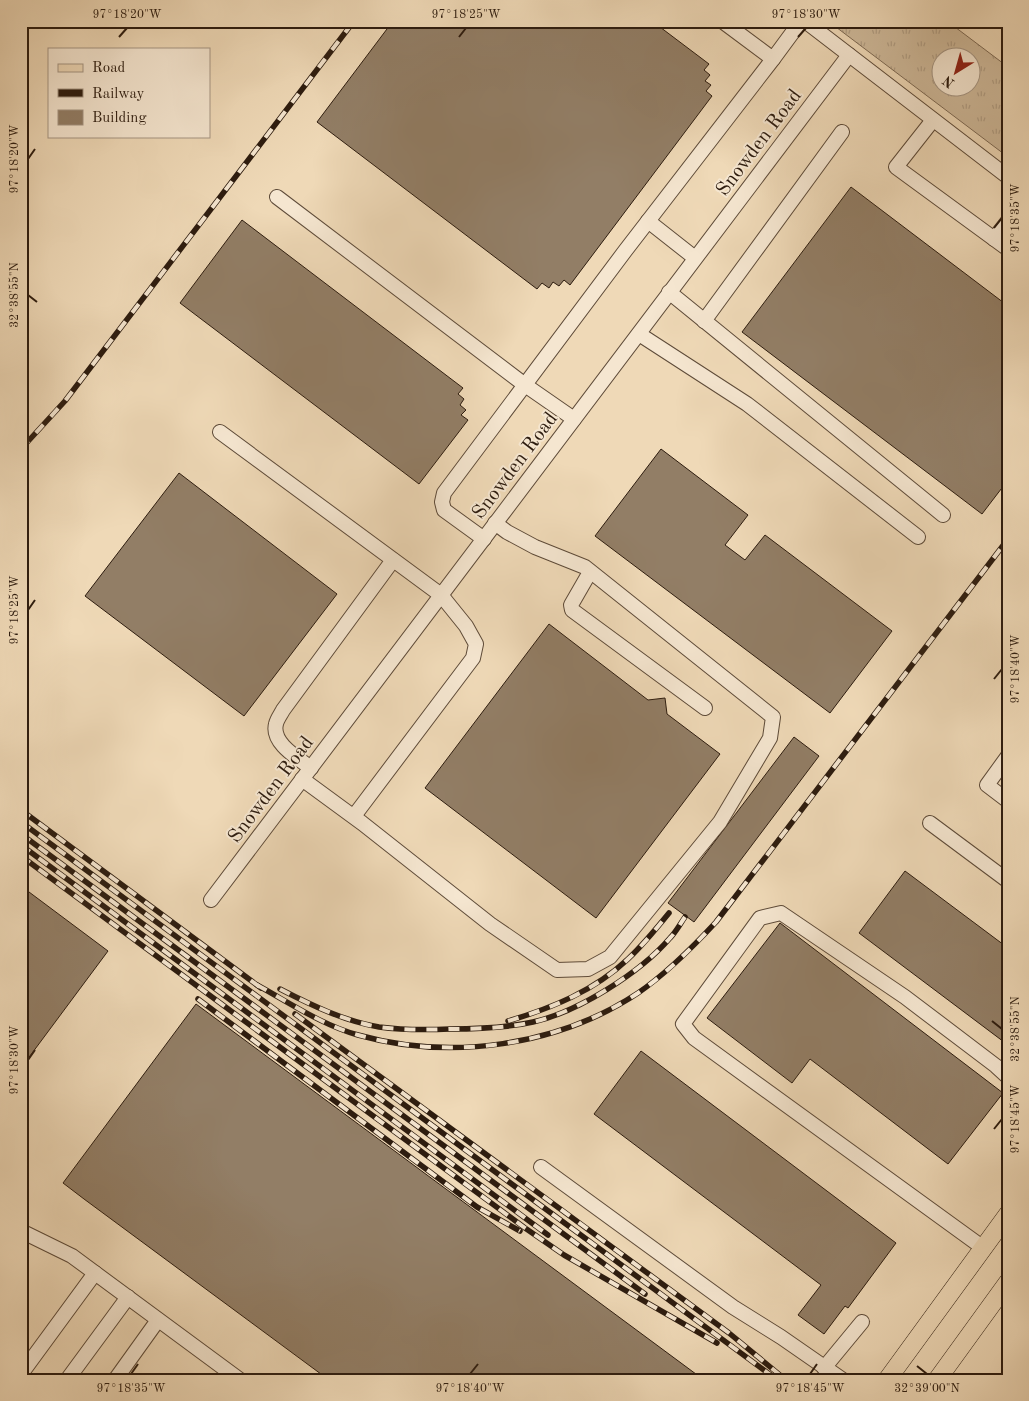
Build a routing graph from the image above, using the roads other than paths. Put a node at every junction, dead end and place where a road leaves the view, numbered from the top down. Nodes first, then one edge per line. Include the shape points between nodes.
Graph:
1 (722, 21) edge
2 (801, 21) edge
3 (805, 21) edge
4 (849, 55) junction
5 (773, 59) junction
6 (933, 120) junction
7 (842, 132) dead end
8 (1008, 177) edge
9 (277, 197) dead end
10 (648, 221) junction
11 (1008, 221) edge
12 (994, 239) junction
13 (1008, 249) edge
14 (695, 258) junction
15 (669, 292) junction
16 (704, 321) junction
17 (639, 334) junction
18 (524, 385) junction
19 (574, 419) junction
20 (220, 432) dead end
21 (943, 515) dead end
22 (496, 523) junction
23 (918, 537) dead end
24 (484, 539) junction
25 (393, 560) junction
26 (590, 572) junction
27 (441, 595) junction
28 (705, 708) dead end
29 (1008, 756) edge
30 (311, 768) junction
31 (302, 779) junction
32 (1008, 801) edge
33 (354, 816) junction
34 (930, 823) dead end
35 (1008, 881) edge
36 (211, 900) dead end
37 (1008, 1077) edge
38 (541, 1167) dead end
39 (1008, 1214) edge
40 (21, 1231) edge
41 (982, 1247) junction
42 (95, 1274) junction
43 (1008, 1282) edge
44 (128, 1297) junction
45 (158, 1320) junction
46 (862, 1322) dead end
47 (824, 1368) junction
48 (21, 1374) edge
49 (67, 1380) edge
50 (115, 1380) edge
51 (240, 1380) edge
52 (843, 1380) edge
53 (887, 1380) edge
54 (936, 1380) edge

1 - 5 street
2 - 5 street
3 - 4 street
4 - 6 street
4 - 14 street, Snowden Road
5 - 10 street
6 - 8 street
6 - 12 street via 896,167
7 - 16 street
9 - 18 street
10 - 14 street
10 - 18 street
11 - 12 street
12 - 13 street
14 - 15 street, Snowden Road
15 - 16 street
15 - 17 street, Snowden Road
16 - 21 street
17 - 19 street, Snowden Road
17 - 23 street via 747,404
18 - 19 street
18 - 24 street via 444,493 444,510
19 - 22 street, Snowden Road
20 - 25 street
22 - 24 street, Snowden Road
22 - 26 street via 535,547
24 - 27 street, Snowden Road
25 - 27 street
25 - 30 street via 276,724 276,733 283,747
26 - 28 street via 570,605 572,610
26 - 33 street via 773,717 770,738 720,822 610,957 588,969 557,970 490,924
27 - 30 street, Snowden Road
27 - 33 street via 476,644 473,658
29 - 32 street via 987,785
30 - 31 street, Snowden Road
31 - 33 street
31 - 36 street, Snowden Road
34 - 35 street
37 - 41 street via 905,997 781,913 760,918 683,1024 694,1038
38 - 47 street via 733,1307
39 - 41 main road
40 - 42 street via 72,1256
41 - 53 main road
42 - 44 street
42 - 48 street
43 - 54 main road
44 - 45 street
44 - 49 street
45 - 50 street
45 - 51 street
46 - 47 street
47 - 52 street

